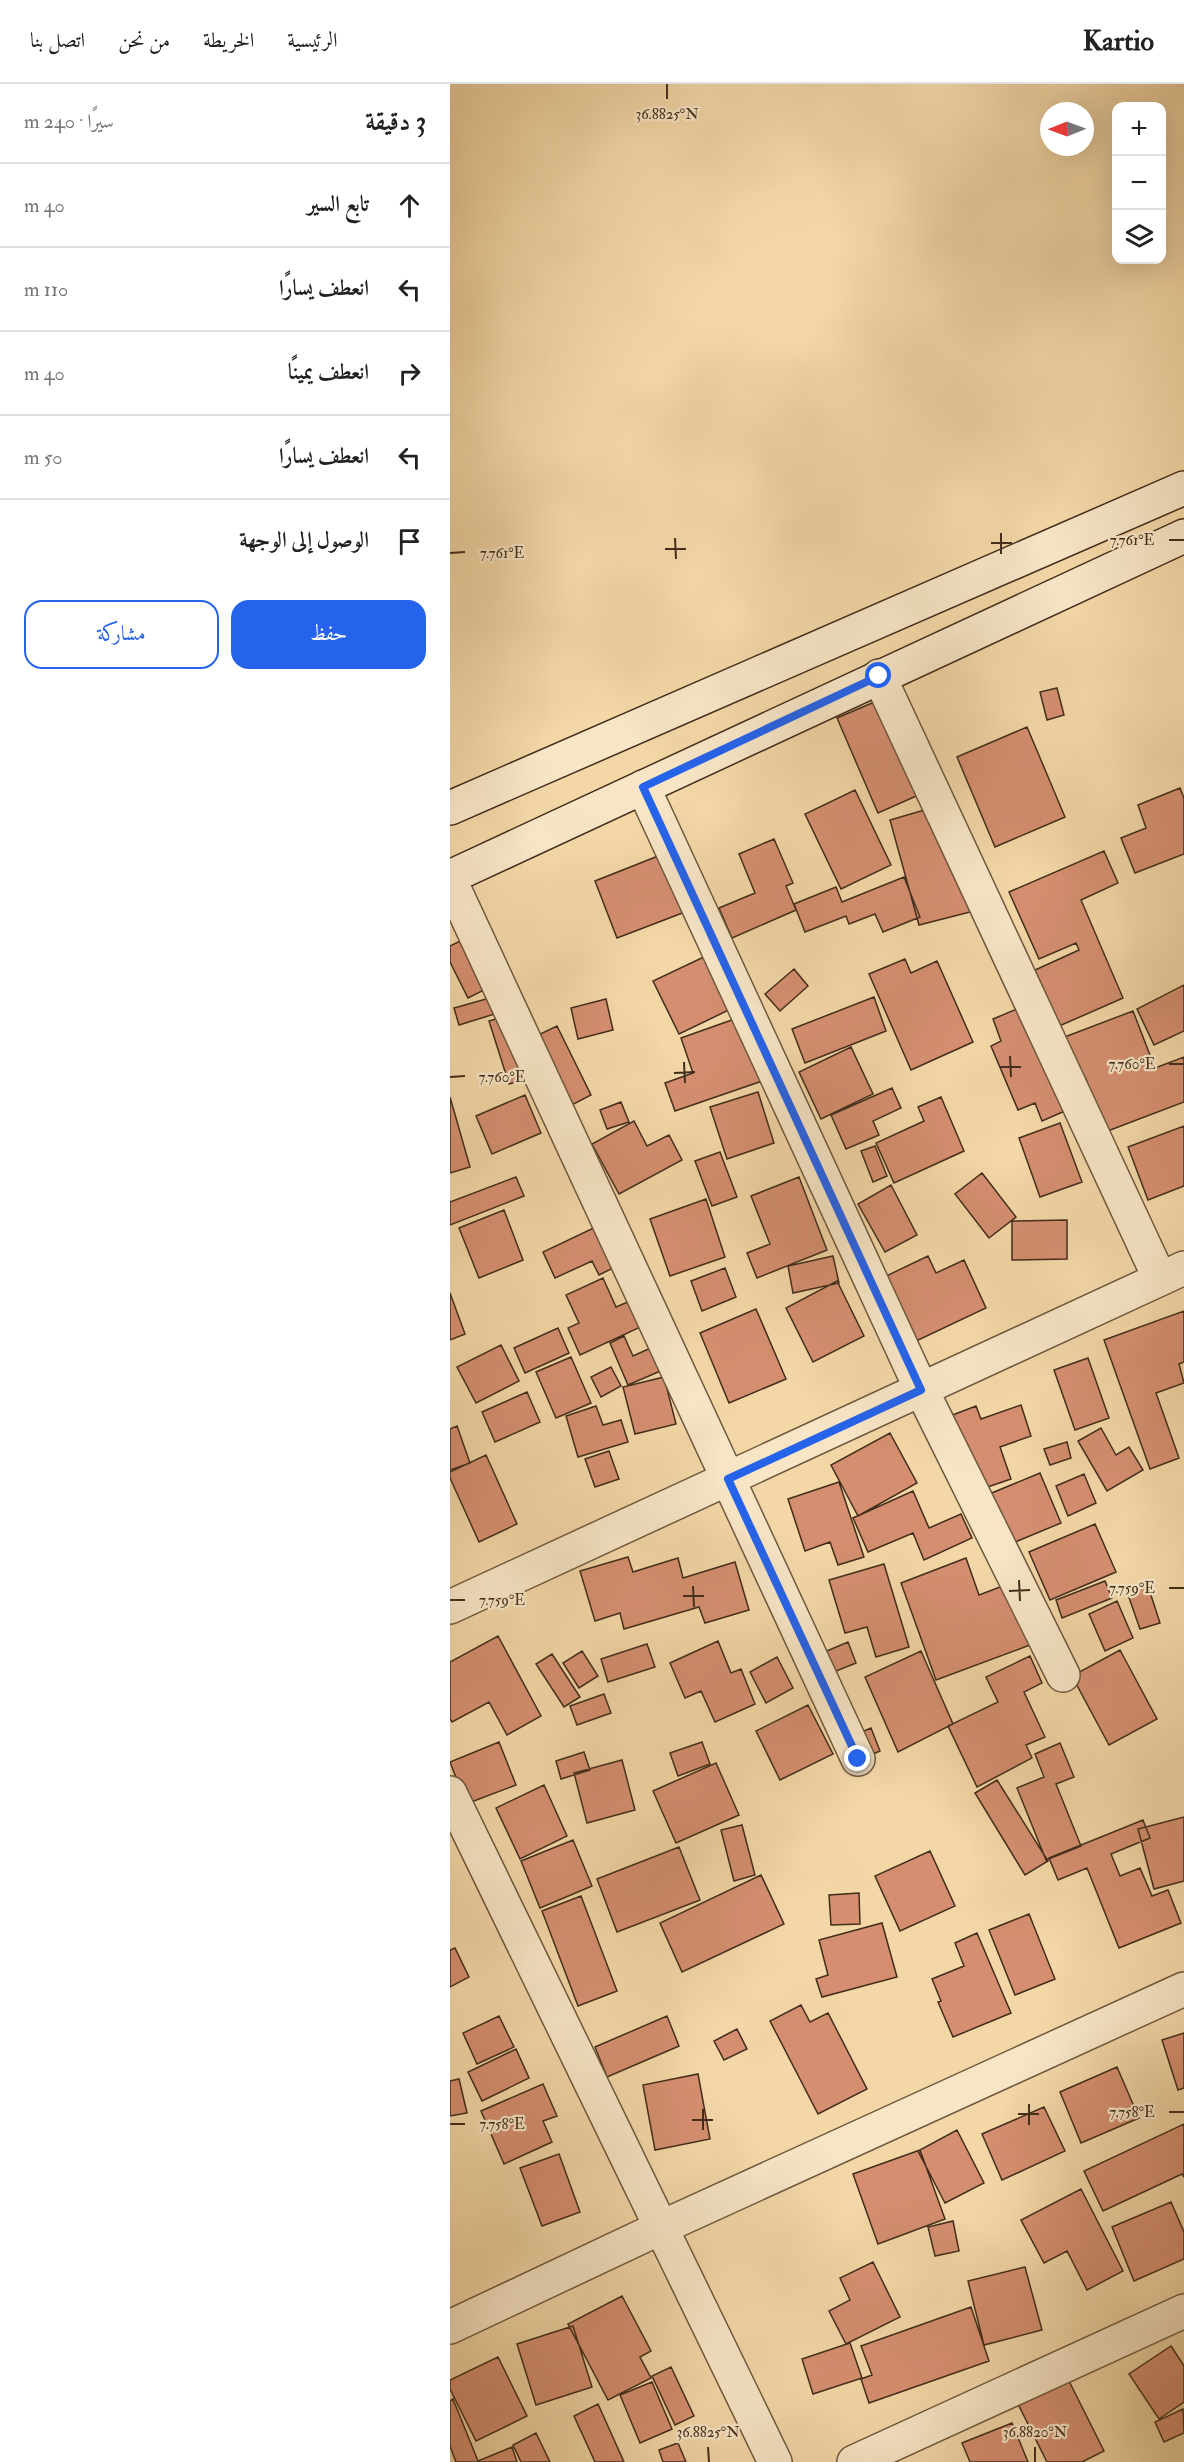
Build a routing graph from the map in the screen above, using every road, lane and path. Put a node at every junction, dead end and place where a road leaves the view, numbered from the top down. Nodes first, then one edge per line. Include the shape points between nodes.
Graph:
1 (1184, 488) edge
2 (1184, 536) edge
3 (879, 676) junction
4 (643, 787) junction
5 (450, 808) edge
6 (450, 878) edge
7 (1172, 1274) edge
8 (921, 1390) junction
9 (728, 1479) junction
10 (450, 1607) edge
11 (1063, 1675) dead end
12 (858, 1759) dead end
13 (450, 1794) edge
14 (1184, 1989) edge
15 (660, 2228) junction
16 (1184, 2311) edge
17 (450, 2327) edge
18 (775, 2462) edge
19 (854, 2462) edge

1 - 5 street
2 - 3 street
3 - 4 street
3 - 7 street
4 - 6 street
4 - 8 street
6 - 9 street
7 - 8 street
8 - 9 street
8 - 11 street
9 - 10 street
9 - 12 street
13 - 15 street
14 - 15 street
15 - 17 street
15 - 18 street
16 - 19 street

